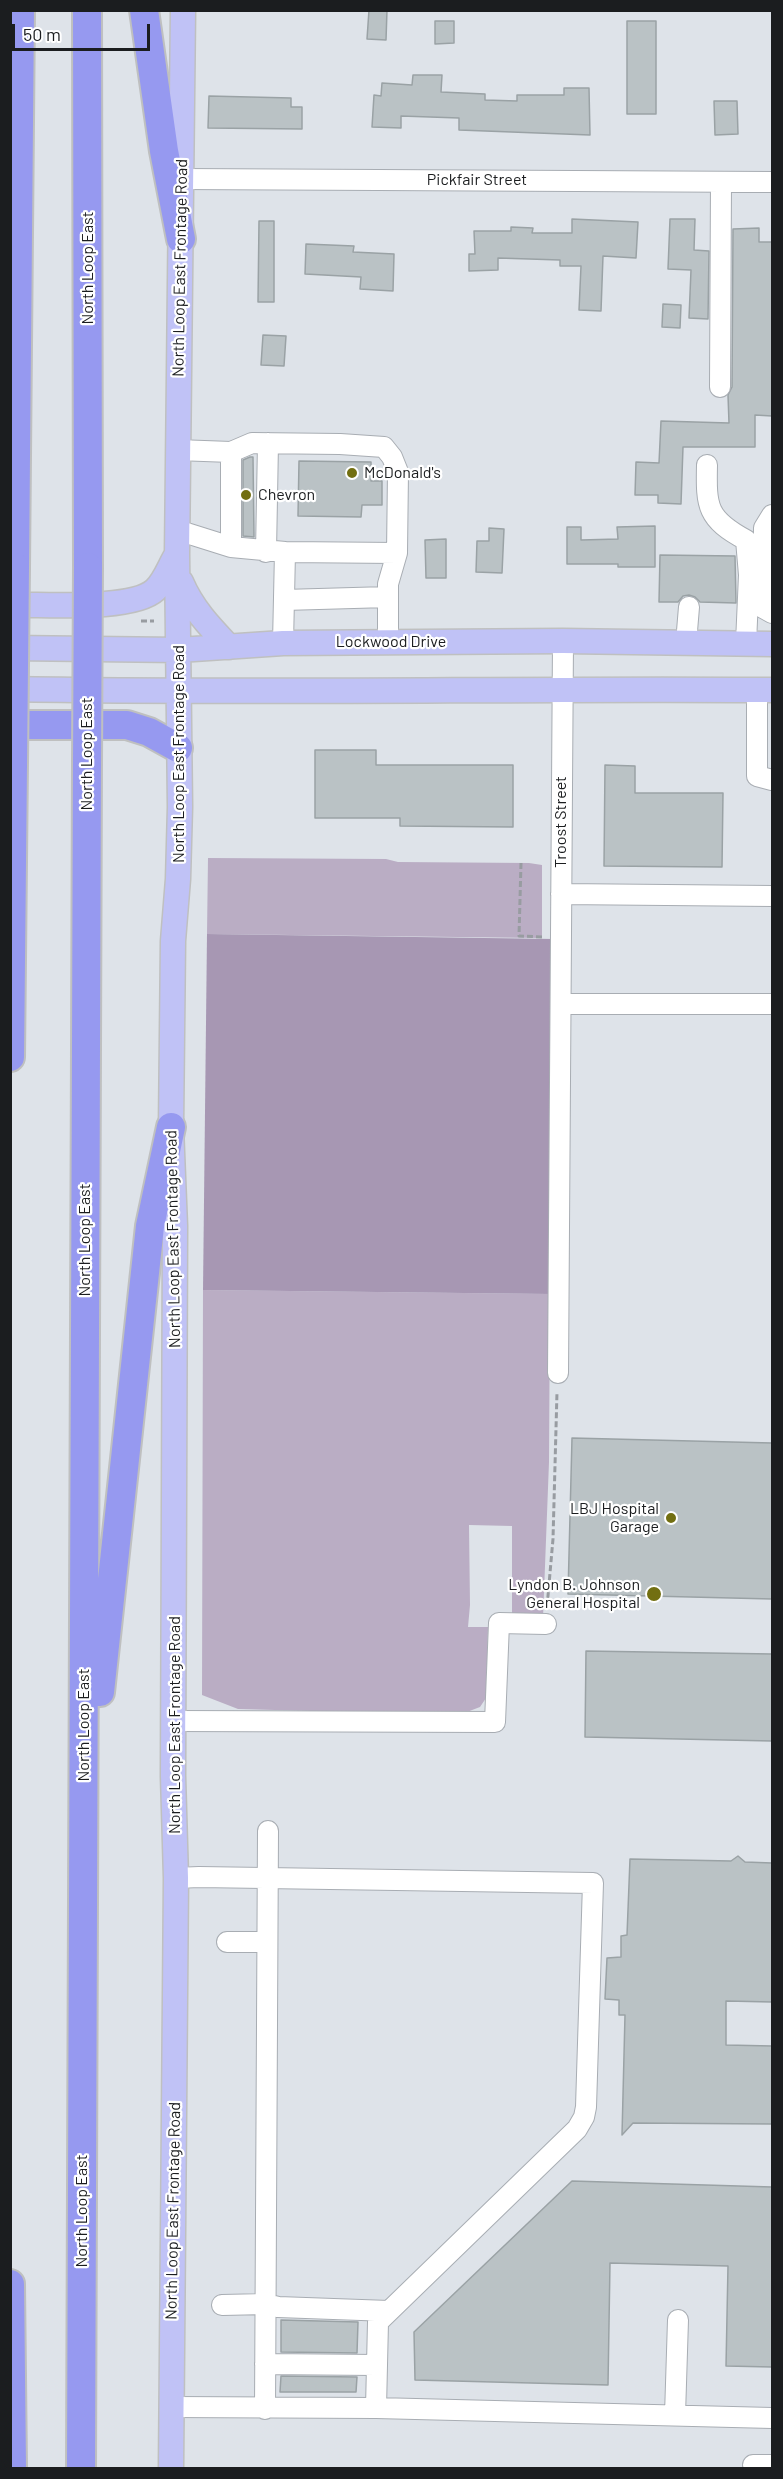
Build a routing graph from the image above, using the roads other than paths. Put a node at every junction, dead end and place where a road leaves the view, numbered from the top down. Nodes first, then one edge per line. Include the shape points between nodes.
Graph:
1 (20, 10) edge
2 (87, 10) edge
3 (144, 10) edge
4 (183, 10) edge
5 (181, 179) junction
6 (721, 182) junction
7 (772, 182) edge
8 (181, 239) junction
9 (720, 387) dead end
10 (268, 442) junction
11 (177, 450) junction
12 (231, 452) junction
13 (707, 465) dead end
14 (772, 514) edge
15 (177, 530) junction
16 (231, 547) junction
17 (276, 552) junction
18 (397, 553) junction
19 (177, 564) junction
20 (388, 597) junction
21 (284, 600) junction
22 (10, 605) edge
23 (689, 607) dead end
24 (772, 613) edge
25 (563, 641) junction
26 (388, 642) junction
27 (686, 642) junction
28 (283, 643) junction
29 (746, 643) junction
30 (772, 644) edge
31 (229, 646) junction
32 (10, 648) edge
33 (179, 650) junction
34 (561, 688) junction
35 (10, 689) edge
36 (765, 689) edge
37 (178, 692) junction
38 (10, 725) edge
39 (765, 727) edge
40 (178, 748) junction
41 (772, 780) edge
42 (561, 894) junction
43 (772, 896) edge
44 (561, 1004) junction
45 (772, 1004) edge
46 (10, 1057) edge
47 (171, 1126) junction
48 (558, 1373) road end
49 (546, 1624) road end
50 (174, 1720) junction
51 (268, 1831) dead end
52 (84, 1840) junction
53 (188, 1878) junction
54 (267, 1879) junction
55 (227, 1942) dead end
56 (266, 1942) junction
57 (10, 2284) edge
58 (266, 2304) junction
59 (222, 2305) dead end
60 (389, 2311) junction
61 (678, 2320) dead end
62 (265, 2364) junction
63 (376, 2365) junction
64 (171, 2407) junction
65 (376, 2408) junction
66 (265, 2409) junction
67 (675, 2415) junction
68 (772, 2418) edge
69 (753, 2465) dead end
70 (772, 2465) edge
71 (12, 2469) edge
72 (81, 2469) edge
73 (171, 2469) edge

1 - 46 highway, bridge
2 - 52 highway, North Loop East, bridge
3 - 8 highway
4 - 5 main road, North Loop East Frontage Road
5 - 6 street, Pickfair Street
5 - 8 main road, North Loop East Frontage Road
6 - 7 street, Pickfair Street
6 - 9 street
8 - 11 main road, North Loop East Frontage Road
10 - 12 street via 252,442
10 - 17 street
10 - 18 street via 388,450 398,472
11 - 12 street
11 - 15 main road, North Loop East Frontage Road
12 - 16 street
13 - 29 street via 709,508 716,519 746,540
14 - 24 street via 764,528 763,608
15 - 16 street
15 - 19 main road, North Loop East Frontage Road
16 - 17 street
17 - 18 street
17 - 21 street
18 - 20 street
19 - 22 main road via 158,588 139,599 118,603
19 - 31 main road via 195,610
19 - 33 main road, North Loop East Frontage Road
20 - 21 street
20 - 26 street
21 - 28 street
23 - 27 street
25 - 26 main road, Lockwood Drive
25 - 27 main road, Lockwood Drive
25 - 34 street, Troost Street
26 - 28 main road, Lockwood Drive
27 - 29 main road, Lockwood Drive
28 - 31 main road, Lockwood Drive
29 - 30 main road, Lockwood Drive
31 - 33 main road, Lockwood Drive
32 - 33 main road, Lockwood Drive
33 - 37 main road, North Loop East Frontage Road
34 - 36 main road
34 - 37 main road
34 - 42 street, Troost Street
35 - 37 main road
36 - 39 street
37 - 40 main road, North Loop East Frontage Road
38 - 40 highway via 127,725 141,728
39 - 41 street via 757,776
40 - 47 main road, North Loop East Frontage Road via 180,807 173,941
42 - 43 street
42 - 44 street, Troost Street
44 - 45 street
44 - 48 street, Troost Street
47 - 50 main road, North Loop East Frontage Road via 175,1226
47 - 52 highway via 150,1226
49 - 50 street via 499,1623 495,1722
50 - 53 main road, North Loop East Frontage Road via 173,1776
51 - 54 street
52 - 72 highway, North Loop East
53 - 54 street
53 - 64 main road, North Loop East Frontage Road
54 - 56 street
54 - 60 street via 593,1882 584,2117 577,2129
55 - 56 street
56 - 58 street
57 - 71 highway
58 - 59 street
58 - 60 street
58 - 62 street
60 - 63 street via 378,2322
61 - 67 street
62 - 63 street
62 - 66 street
63 - 65 street
64 - 66 street
64 - 73 main road, North Loop East Frontage Road
65 - 66 street
65 - 67 street
67 - 68 street
69 - 70 street

